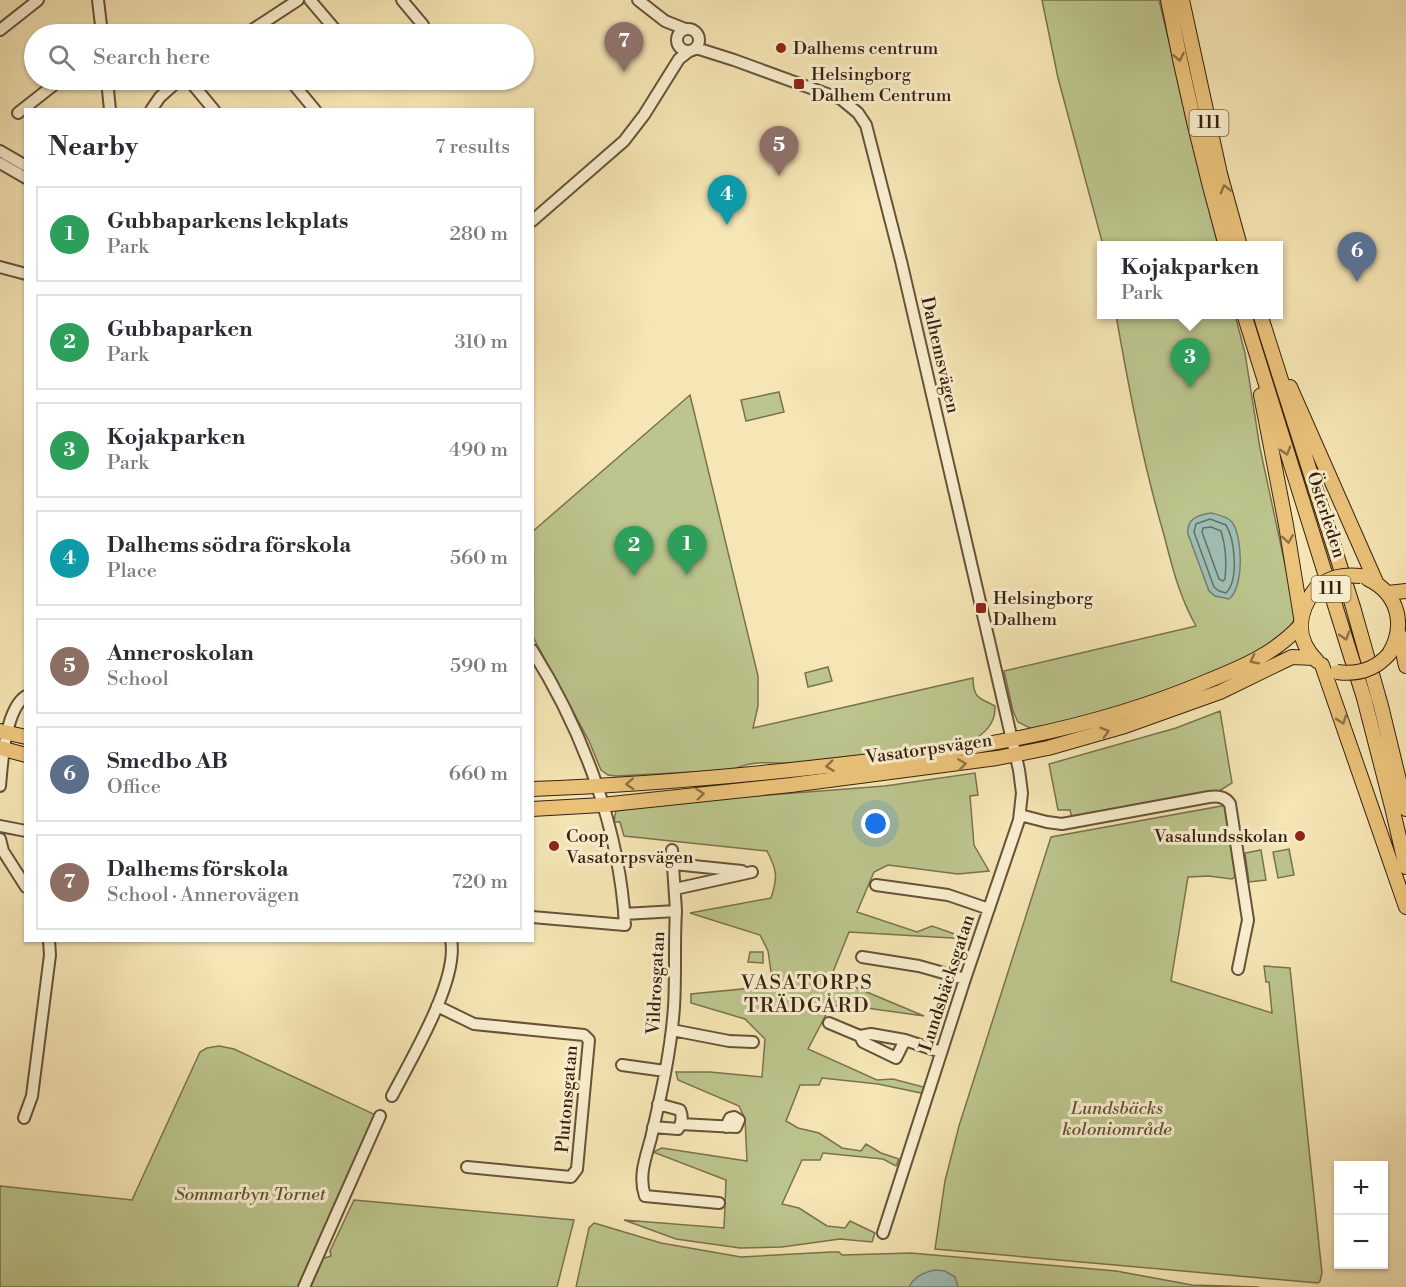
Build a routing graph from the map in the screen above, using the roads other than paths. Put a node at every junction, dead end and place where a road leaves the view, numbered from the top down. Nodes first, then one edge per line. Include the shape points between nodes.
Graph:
1 (39, 0) edge
2 (98, 0) edge
3 (297, 0) edge
4 (310, 0) edge
5 (402, 0) edge
6 (638, 0) edge
7 (1168, 0) edge
8 (1182, 0) edge
9 (101, 24) edge
10 (264, 24) edge
11 (330, 24) edge
12 (422, 24) edge
13 (0, 30) edge
14 (686, 44) junction
15 (47, 90) edge
16 (107, 90) edge
17 (168, 90) edge
18 (197, 90) edge
19 (298, 90) edge
20 (24, 108) edge
21 (24, 108) edge
22 (110, 108) edge
23 (152, 108) edge
24 (212, 108) edge
25 (313, 108) edge
26 (18, 113) dead end
27 (2, 161) edge
28 (24, 166) edge
29 (24, 177) edge
30 (534, 219) edge
31 (1225, 241) edge
32 (1239, 241) edge
33 (0, 267) edge
34 (24, 273) edge
35 (1245, 319) edge
36 (1245, 319) edge
37 (1261, 319) edge
38 (1261, 319) edge
39 (1376, 582) junction
40 (1406, 591) edge
41 (1388, 593) junction
42 (1301, 622) junction
43 (1401, 623) edge
44 (534, 658) edge
45 (1318, 662) junction
46 (1406, 666) edge
47 (24, 698) edge
48 (24, 737) edge
49 (3, 740) edge
50 (1013, 740) junction
51 (24, 754) edge
52 (1016, 755) junction
53 (0, 786) edge
54 (596, 786) junction
55 (534, 789) edge
56 (602, 805) junction
57 (534, 809) edge
58 (1406, 809) edge
59 (1020, 815) junction
60 (0, 826) edge
61 (24, 831) edge
62 (0, 839) edge
63 (672, 850) dead end
64 (674, 864) junction
65 (1406, 867) edge
66 (24, 884) edge
67 (876, 885) dead end
68 (675, 889) junction
69 (1406, 907) edge
70 (988, 909) junction
71 (676, 911) junction
72 (624, 914) junction
73 (534, 917) edge
74 (49, 942) edge
75 (452, 942) edge
76 (862, 957) dead end
77 (1238, 969) dead end
78 (965, 979) junction
79 (437, 1006) junction
80 (829, 1023) dead end
81 (672, 1030) junction
82 (860, 1036) junction
83 (906, 1040) junction
84 (753, 1042) dead end
85 (941, 1052) junction
86 (622, 1065) dead end
87 (665, 1071) junction
88 (392, 1096) dead end
89 (658, 1104) junction
90 (380, 1116) dead end
91 (24, 1118) dead end
92 (681, 1124) junction
93 (653, 1127) junction
94 (726, 1127) dead end
95 (467, 1167) dead end
96 (718, 1203) dead end
97 (883, 1233) dead end
98 (304, 1287) edge

1 - 13 street
2 - 9 street
3 - 10 street
4 - 11 street
5 - 12 street
6 - 14 street via 669,23
7 -> 31 main road, 111
32 -> 8 main road, 111
14 - 30 street via 624,141
14 - 50 street, Dalhemsvägen via 841,99 866,125
15 - 21 street
16 - 22 street
17 - 23 street
18 - 24 street
19 - 25 street
20 - 26 street
27 - 28 street
27 - 29 street
33 - 34 street
35 -> 42 main road
36 -> 65 main road, Österleden / 111 via 1364,698
37 - 39 main road
38 - 58 main road, Österleden / 111 via 1353,607
39 - 41 main road
39 - 42 main road, bridge via 1361,576 1332,578 1316,588 1306,602
40 - 41 main road
41 - 43 main road
42 - 45 main road via 1304,644
42 -> 50 main road, Vasatorpsvägen via 1275,650 1180,692 1112,715
43 - 45 main road, bridge via 1394,648 1383,662 1366,671 1338,672
43 - 46 main road
44 - 54 street via 571,720
52 -> 45 main road, Vasatorpsvägen via 1163,713 1236,685 1292,657
45 -> 69 main road
47 - 49 street
48 - 49 main road
49 - 51 main road
49 - 53 street
50 - 52 street, Lundsbäcksgatan
50 -> 54 main road, Vasatorpsvägen via 804,769
56 -> 52 main road, Vasatorpsvägen via 864,777
52 - 59 street, Lundsbäcksgatan via 1022,793
54 - 55 main road, Vasatorpsvägen
54 - 56 street
56 - 57 main road, Vasatorpsvägen
56 - 72 street
59 - 70 street, Lundsbäcksgatan
59 - 77 street via 1062,824 1209,797 1226,800 1230,804 1248,920
60 - 61 street
62 - 66 street via 3,851
63 - 64 street
64 - 68 street
64 - 68 street via 752,872
67 - 70 street via 948,895
68 - 71 street
70 - 78 street, Lundsbäcksgatan
71 - 72 street, Vildrosgatan
71 - 81 street, Vildrosgatan
72 - 73 street via 625,925
74 - 91 street via 32,1096
75 - 79 street via 451,968
76 - 78 street via 919,966
78 - 85 street, Lundsbäcksgatan
79 - 88 street
79 - 95 street, Plutonsgatan via 474,1024 584,1035 589,1040 574,1176
80 - 82 street
81 - 84 street
81 - 87 street, Vildrosgatan
82 - 83 street
82 - 83 street via 863,1042 896,1058
83 - 85 street
85 - 97 street, Lundsbäcksgatan
86 - 87 street
87 - 89 street, Vildrosgatan
89 - 92 street via 680,1110
89 - 93 street, Vildrosgatan
90 - 98 street
92 - 93 street via 678,1129
92 - 94 street
93 - 96 street, Vildrosgatan via 641,1175 645,1196

